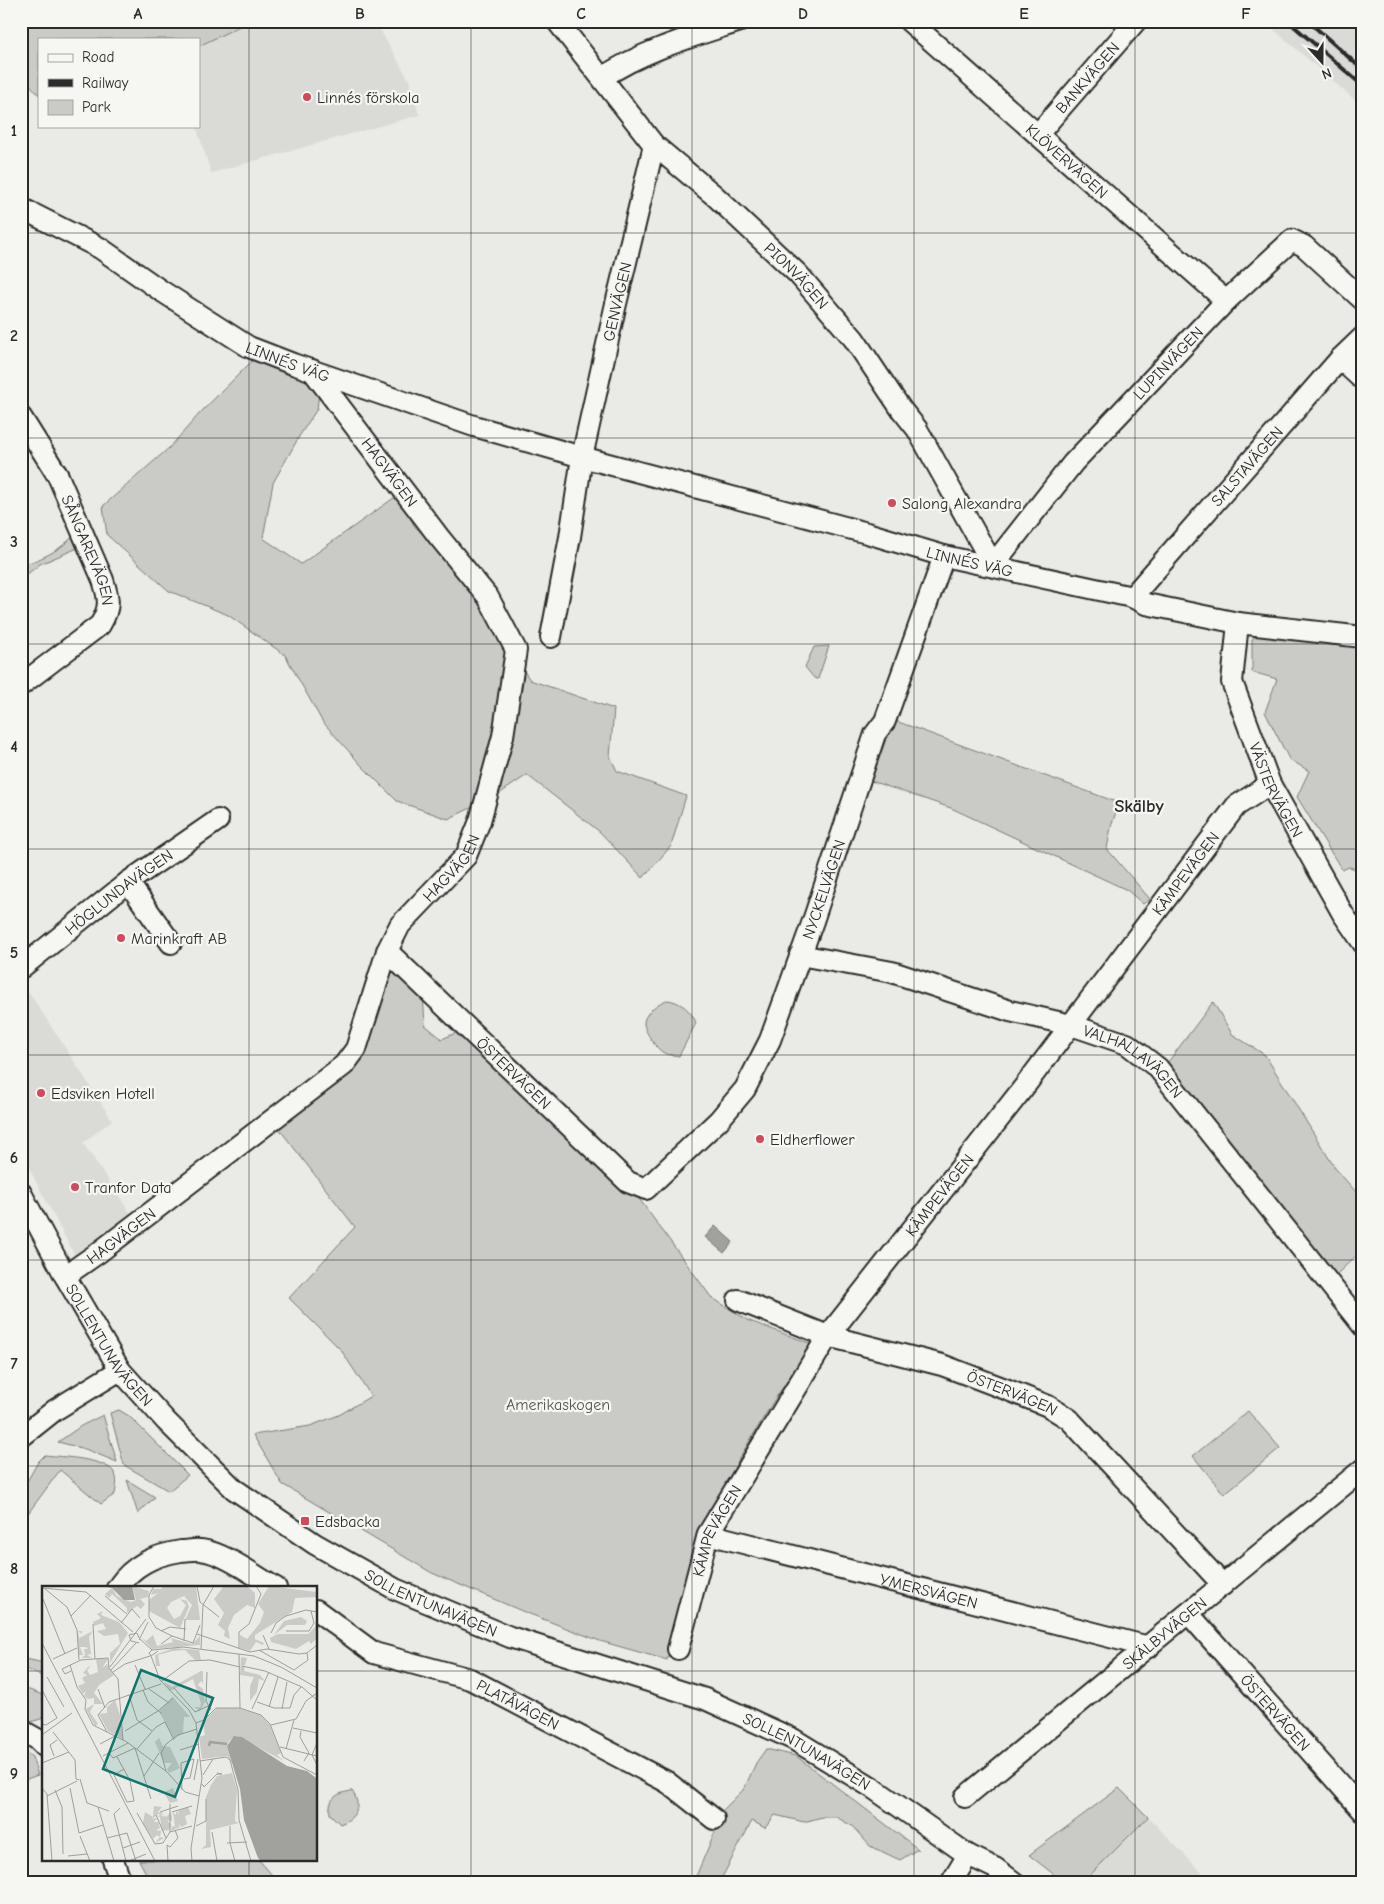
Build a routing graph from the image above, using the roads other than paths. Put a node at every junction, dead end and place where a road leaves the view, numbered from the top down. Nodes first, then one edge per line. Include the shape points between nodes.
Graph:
1 (557, 21) edge
2 (740, 21) edge
3 (909, 21) edge
4 (1136, 21) edge
5 (602, 78) junction
6 (1038, 134) junction
7 (654, 146) junction
8 (21, 208) edge
9 (1363, 300) edge
10 (1226, 301) junction
11 (1363, 337) edge
12 (1340, 360) junction
13 (312, 370) junction
14 (1363, 380) edge
15 (21, 417) edge
16 (582, 457) junction
17 (944, 556) junction
18 (993, 565) junction
19 (1132, 597) junction
20 (1238, 623) junction
21 (551, 637) dead end
22 (1363, 637) edge
23 (21, 685) edge
24 (1270, 784) junction
25 (218, 820) dead end
26 (128, 882) junction
27 (172, 943) dead end
28 (1363, 943) edge
29 (387, 952) junction
30 (800, 955) junction
31 (21, 968) edge
32 (1071, 1025) junction
33 (646, 1189) joint
34 (21, 1193) edge
35 (65, 1276) junction
36 (738, 1300) dead end
37 (1363, 1326) edge
38 (828, 1336) junction
39 (120, 1370) junction
40 (21, 1437) edge
41 (1363, 1469) edge
42 (708, 1534) junction
43 (1223, 1585) junction
44 (118, 1586) edge
45 (273, 1586) edge
46 (318, 1611) edge
47 (1189, 1614) junction
48 (1149, 1647) junction
49 (678, 1649) dead end
50 (965, 1798) dead end
51 (1363, 1811) edge
52 (714, 1819) dead end
53 (968, 1855) junction
54 (114, 1862) edge
55 (121, 1883) edge
56 (951, 1883) edge
57 (992, 1883) edge
58 (1015, 1883) edge

1 - 5 street, PIONVÄGEN
2 - 5 street via 619,66
3 - 6 street, KLÖVERVÄGEN
4 - 6 street, BANKVÄGEN
5 - 7 street, PIONVÄGEN
6 - 10 street, KLÖVERVÄGEN
7 - 16 street, GENVÄGEN
7 - 18 street, PIONVÄGEN via 798,274 854,339 917,429
8 - 13 street, LINNÉS VÄG via 100,248 249,347
9 - 10 street, LUPINVÄGEN via 1292,240
10 - 18 street, LUPINVÄGEN via 1073,463
11 - 12 street, SALSTAVÄGEN
12 - 14 street
12 - 19 street, SALSTAVÄGEN
13 - 16 street, LINNÉS VÄG via 474,426
13 - 29 street, HAGVÄGEN via 488,597 516,650 503,736 480,821 466,856 400,925
15 - 23 street, SÅNGAREVÄGEN via 58,476 109,598 107,613 100,625
16 - 17 street, LINNÉS VÄG
16 - 21 street
17 - 18 street, LINNÉS VÄG
17 - 30 street, NYCKELVÄGEN via 885,721 875,734
18 - 19 street, LINNÉS VÄG
19 - 20 street, LINNÉS VÄG via 1146,604
20 - 22 street, LINNÉS VÄG
20 - 24 street, VÄSTERVÄGEN via 1232,682
24 - 28 street, VÄSTERVÄGEN via 1343,914
24 - 32 street, KÄMPEVÄGEN via 1236,806
25 - 26 street, HÖGLUNDAVÄGEN
26 - 27 street
26 - 31 street, HÖGLUNDAVÄGEN
29 - 33 street, ÖSTERVÄGEN via 628,1182
29 - 35 street, HAGVÄGEN via 356,1049 344,1064
30 - 32 street, VALHALLAVÄGEN via 892,972 1010,1011
30 - 33 street, NYCKELVÄGEN via 770,1040 745,1090 719,1120
32 - 37 street, VALHALLAVÄGEN via 1127,1044 1158,1068
32 - 38 street, KÄMPEVÄGEN
34 - 35 street, SOLLENTUNAVÄGEN
35 - 39 street, SOLLENTUNAVÄGEN
36 - 38 street, ÖSTERVÄGEN
38 - 42 street, KÄMPEVÄGEN
38 - 43 street, ÖSTERVÄGEN via 942,1365 1048,1406 1070,1419
39 - 40 street via 54,1410
39 - 53 street, SOLLENTUNAVÄGEN via 166,1422 234,1489 315,1544 395,1589 510,1637 705,1699 793,1739 873,1788
41 - 43 street, SKÄLBYVÄGEN
42 - 48 street, YMERSVÄGEN
42 - 49 street, KÄMPEVÄGEN
43 - 47 street, SKÄLBYVÄGEN
44 - 45 street via 126,1575 151,1558 166,1553 200,1550 221,1556
46 - 52 street, PLATÅVÄGEN via 374,1653 470,1679 667,1782
47 - 48 street, SKÄLBYVÄGEN
47 - 51 street, ÖSTERVÄGEN
48 - 50 street, SKÄLBYVÄGEN
53 - 56 street
53 - 57 street, SOLLENTUNAVÄGEN
53 - 58 street, SOLLENTUNAVÄGEN via 995,1868
54 - 55 street

